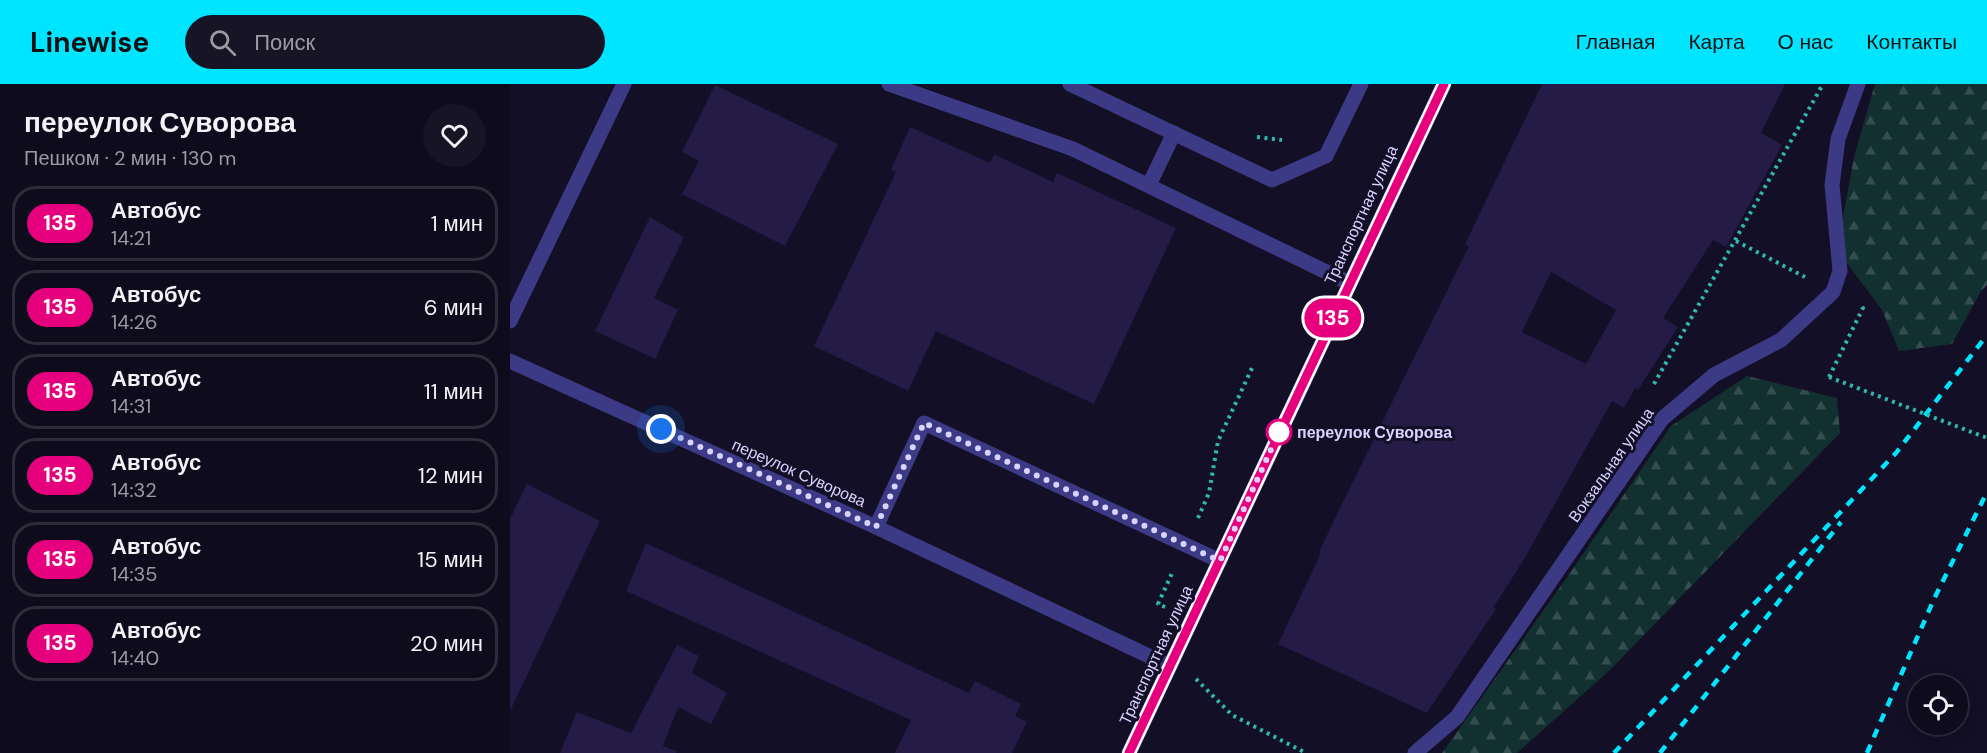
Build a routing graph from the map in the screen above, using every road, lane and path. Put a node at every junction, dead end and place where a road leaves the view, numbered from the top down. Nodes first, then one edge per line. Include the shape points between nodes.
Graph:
1 (624, 84) edge
2 (889, 84) edge
3 (1070, 84) edge
4 (1361, 84) edge
5 (1444, 84) edge
6 (1823, 84) edge
7 (1858, 84) edge
8 (1174, 133) junction
9 (1250, 133) dead end
10 (1287, 139) dead end
11 (1149, 185) junction
12 (1349, 283) junction
13 (1833, 292) junction
14 (510, 321) edge
15 (510, 361) edge
16 (1987, 438) edge
17 (876, 527) junction
18 (1220, 561) junction
19 (1170, 666) junction
20 (1131, 752) edge
21 (1415, 753) edge

1 - 14 street
2 - 11 street via 1073,149
3 - 8 street
4 - 8 street via 1326,156 1272,180
5 - 12 street, Транспортная улица
6 - 13 path via 1736,241
7 - 13 street via 1838,139 1833,185 1840,271
8 - 11 street
9 - 10 path via 1270,140
11 - 12 street
12 - 18 street, Транспортная улица
13 - 16 path, bridge via 1863,308 1829,377
13 - 21 street, Вокзальная улица via 1781,340 1714,375 1662,419 1457,717
15 - 17 street, переулок Суворова
17 - 18 street via 924,423
17 - 19 street, переулок Суворова
18 - 19 street, Транспортная улица
19 - 20 street, Транспортная улица

